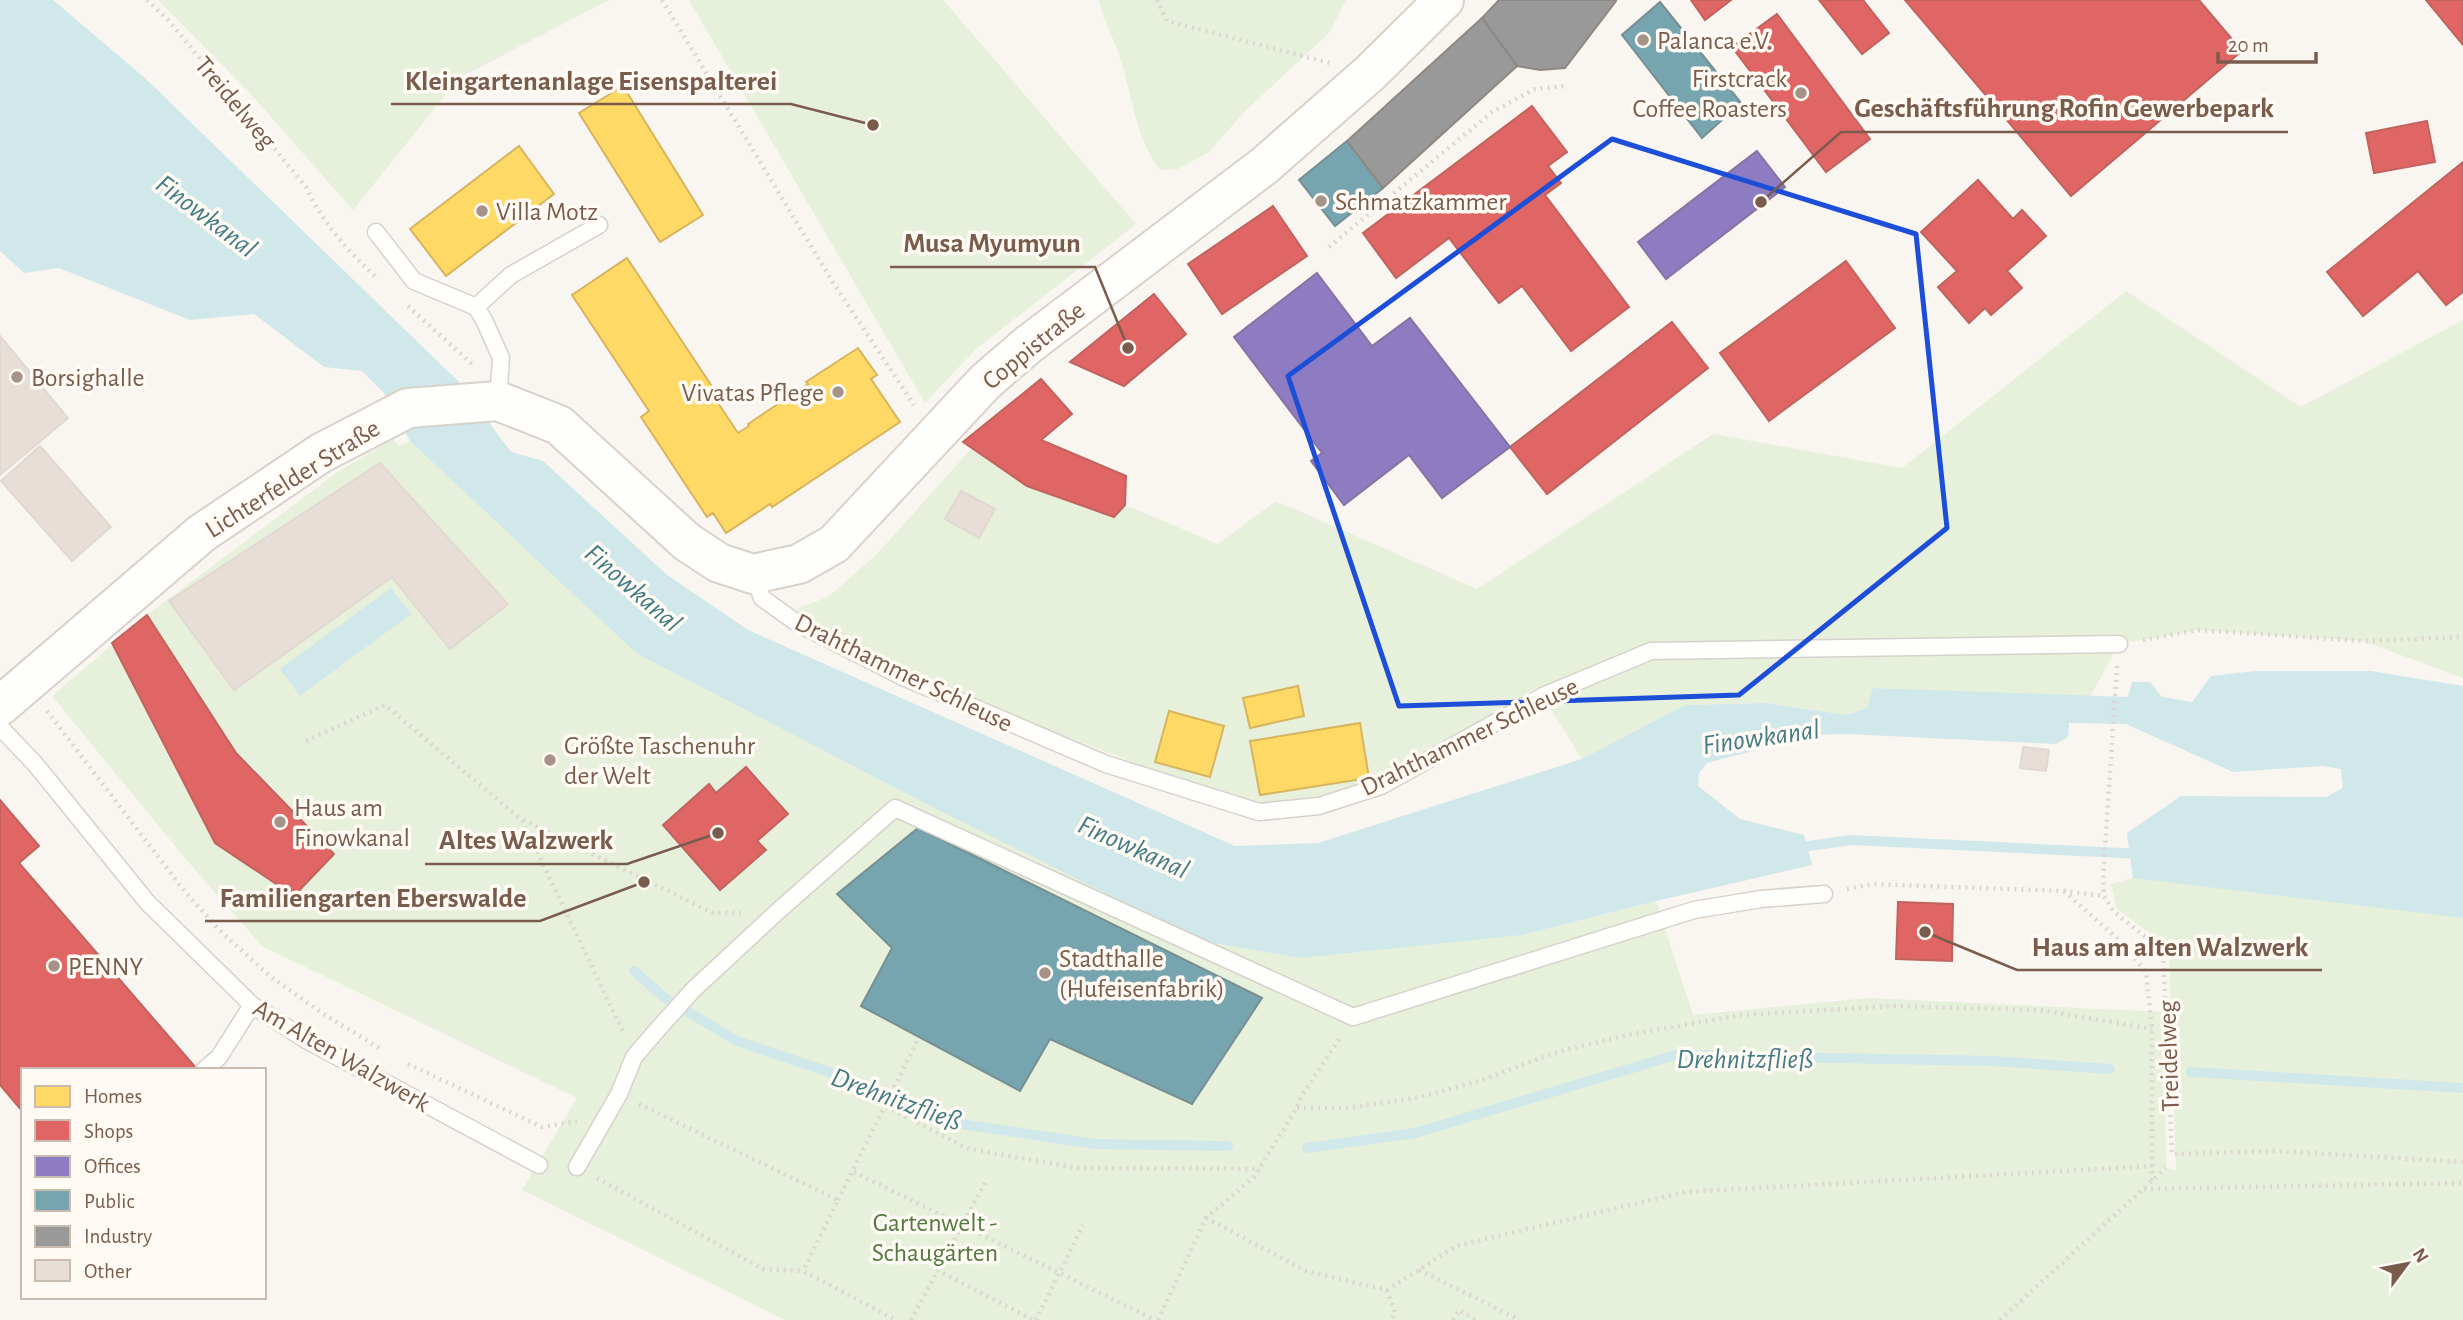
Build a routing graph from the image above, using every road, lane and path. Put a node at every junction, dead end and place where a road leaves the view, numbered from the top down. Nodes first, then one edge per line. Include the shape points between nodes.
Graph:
1 (147, 0) edge
2 (663, 0) edge
3 (1157, 0) edge
4 (1444, 0) edge
5 (1370, 73) junction
6 (1565, 86) dead end
7 (317, 211) dead end
8 (598, 225) dead end
9 (376, 232) dead end
10 (1329, 247) dead end
11 (476, 307) junction
12 (498, 401) junction
13 (938, 432) junction
14 (753, 574) junction
15 (2463, 637) edge
16 (2119, 644) joint
17 (2116, 693) dead end
18 (13, 694) edge
19 (0, 727) edge
20 (306, 741) dead end
21 (523, 820) junction
22 (2064, 891) junction
23 (1824, 894) joint
24 (2104, 896) junction
25 (777, 912) junction
26 (252, 1005) junction
27 (2152, 1029) junction
28 (919, 1037) dead end
29 (381, 1049) dead end
30 (634, 1057) junction
31 (1326, 1059) dead end
32 (405, 1063) dead end
33 (206, 1068) edge
34 (618, 1094) junction
35 (886, 1107) junction
36 (1297, 1108) junction
37 (605, 1115) junction
38 (2463, 1162) edge
39 (539, 1165) dead end
40 (2152, 1166) junction
41 (577, 1167) joint
42 (2166, 1168) dead end
43 (1259, 1169) junction
44 (854, 1172) junction
45 (986, 1181) dead end
46 (2152, 1181) junction
47 (2463, 1183) edge
48 (2144, 1189) junction
49 (838, 1200) junction
50 (1206, 1217) junction
51 (962, 1225) junction
52 (1083, 1226) dead end
53 (937, 1270) junction
54 (1419, 1270) junction
55 (803, 1271) junction
56 (1059, 1273) junction
57 (1387, 1290) junction
58 (897, 1320) edge
59 (911, 1320) edge
60 (1035, 1320) edge
61 (1157, 1320) edge
62 (1391, 1320) edge
63 (1453, 1320) edge
64 (1475, 1320) edge
65 (1520, 1320) edge
66 (2000, 1320) edge

1 - 7 path, Treidelweg via 306,187
2 - 13 path via 834,284 914,404
3 - 5 path via 1167,21
4 - 5 main road, Coppistraße
5 - 13 main road, Coppistraße via 1264,166 1029,344
6 - 10 path via 1535,89 1492,112
8 - 11 lane via 511,275
9 - 11 lane via 414,281
11 - 12 lane via 501,358
12 - 14 main road, Lichterfelder Straße via 559,425 687,542 719,563
12 - 18 main road, Lichterfelder Straße via 408,408 321,453 202,533
13 - 14 main road, Coppistraße via 834,544 799,564
14 - 16 lane, Drahthammer Schleuse via 762,598 797,623 903,677 1106,764 1259,812 1319,806 1381,786 1543,696 1651,651
15 - 16 path via 2363,641 2198,630
17 - 24 path
18 - 29 path via 220,931 271,977
19 - 26 lane, Am Alten Walzwerk via 147,902
20 - 21 path via 385,705
21 - 25 path via 713,913
21 - 30 path
22 - 23 path via 1872,884
22 - 24 path
22 - 27 path via 2121,942 2146,972
23 - 25 lane via 1694,910 1353,1017 895,808
24 - 38 path, Treidelweg via 2113,911 2163,951 2172,1154 2275,1151
25 - 30 lane via 693,990
26 - 33 lane via 219,1057
26 - 39 lane, Am Alten Walzwerk via 306,1040
27 - 36 path via 2040,1010 1893,1006 1741,1015 1557,1052 1421,1097 1348,1108
27 - 40 path
28 - 35 path
30 - 34 lane
31 - 36 path
32 - 37 path via 542,1127
34 - 37 lane
34 - 49 path
35 - 43 path via 969,1149 1064,1166
35 - 44 path
36 - 43 path
37 - 41 lane
40 - 46 path
40 - 54 path via 1685,1192 1456,1246
41 - 55 path via 763,1269
42 - 46 path
43 - 50 path
44 - 49 path
44 - 51 path
45 - 51 path
46 - 48 path
47 - 48 path
48 - 66 path
49 - 55 path
50 - 57 path via 1306,1271
50 - 61 path
51 - 53 path
51 - 56 path
52 - 56 path
53 - 59 path
53 - 60 path
54 - 57 path
54 - 65 path
55 - 58 path
56 - 60 path
56 - 61 path
57 - 62 path via 1395,1312
63 - 64 path via 1459,1310

